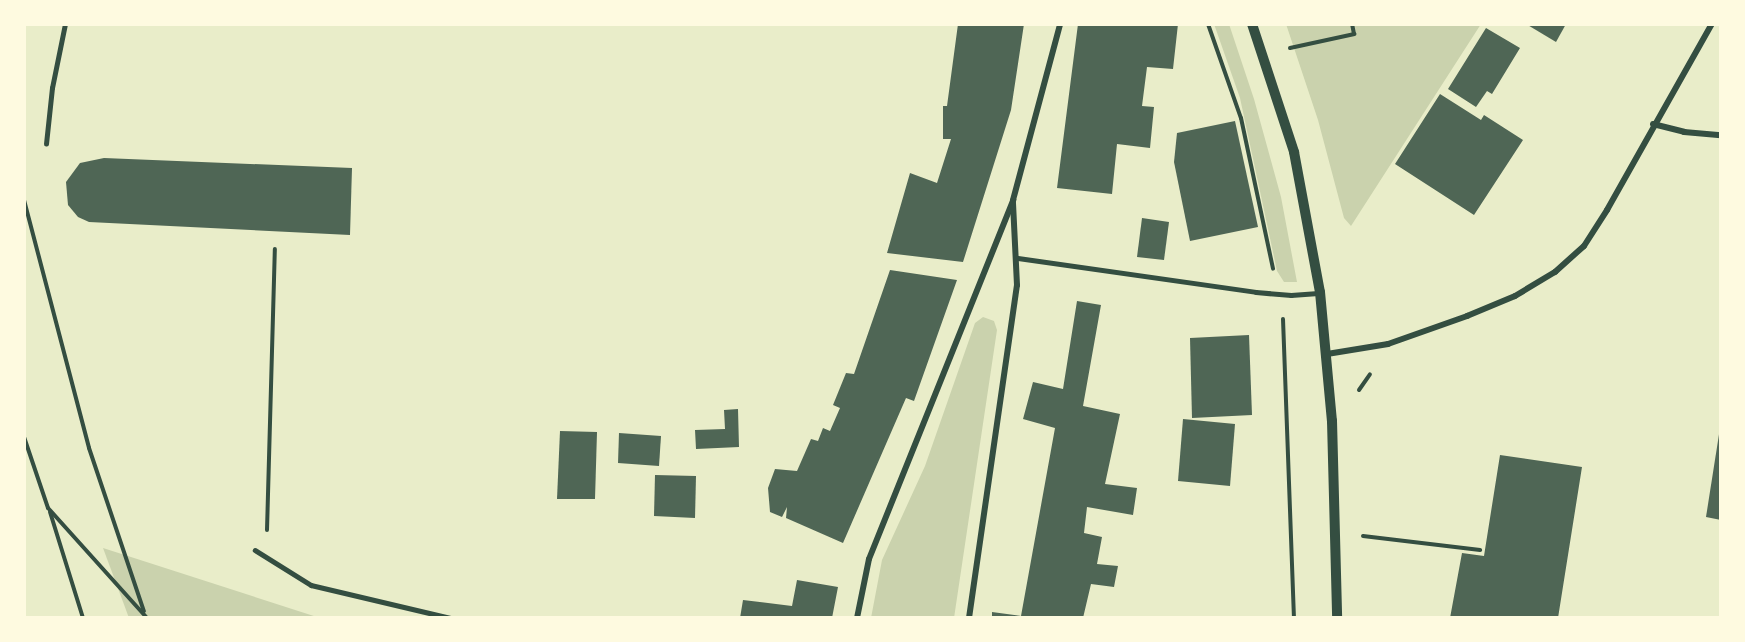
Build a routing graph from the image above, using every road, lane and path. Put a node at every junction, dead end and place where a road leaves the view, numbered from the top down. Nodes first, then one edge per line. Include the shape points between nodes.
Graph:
1 (65, 24) edge
2 (1060, 24) edge
3 (1208, 24) edge
4 (1252, 24) edge
5 (1352, 24) edge
6 (1712, 24) edge
7 (1287, 49) dead end
8 (1653, 124) junction
9 (1721, 135) edge
10 (46, 144) dead end
11 (24, 200) edge
12 (1013, 200) junction
13 (275, 249) dead end
14 (1018, 258) junction
15 (1275, 279) dead end
16 (1320, 292) junction
17 (1283, 313) dead end
18 (1327, 354) junction
19 (1374, 369) dead end
20 (1357, 396) dead end
21 (24, 437) edge
22 (48, 508) junction
23 (1361, 525) dead end
24 (1362, 536) junction
25 (1362, 548) dead end
26 (255, 549) dead end
27 (1479, 550) dead end
28 (266, 555) junction
29 (144, 611) junction
30 (83, 618) edge
31 (147, 618) edge
32 (451, 618) edge
33 (857, 618) edge
34 (969, 618) edge
35 (1294, 618) edge
36 (1337, 618) edge

1 - 10 lane
2 - 12 street
3 - 15 path via 1241,117
4 - 16 street via 1294,152
5 - 7 path via 1354,34
6 - 8 street
8 - 9 street
8 - 18 street via 1584,246 1555,272 1515,296 1410,336
11 - 29 path via 89,448
12 - 14 street
12 - 33 street via 869,559
13 - 28 path
14 - 16 lane via 1291,296
14 - 34 street
16 - 18 street
17 - 35 path
18 - 36 street
19 - 20 path
21 - 22 path
22 - 29 path
22 - 30 path
23 - 24 path
24 - 25 path
24 - 27 path
26 - 28 lane
28 - 32 lane via 311,585
29 - 31 path

